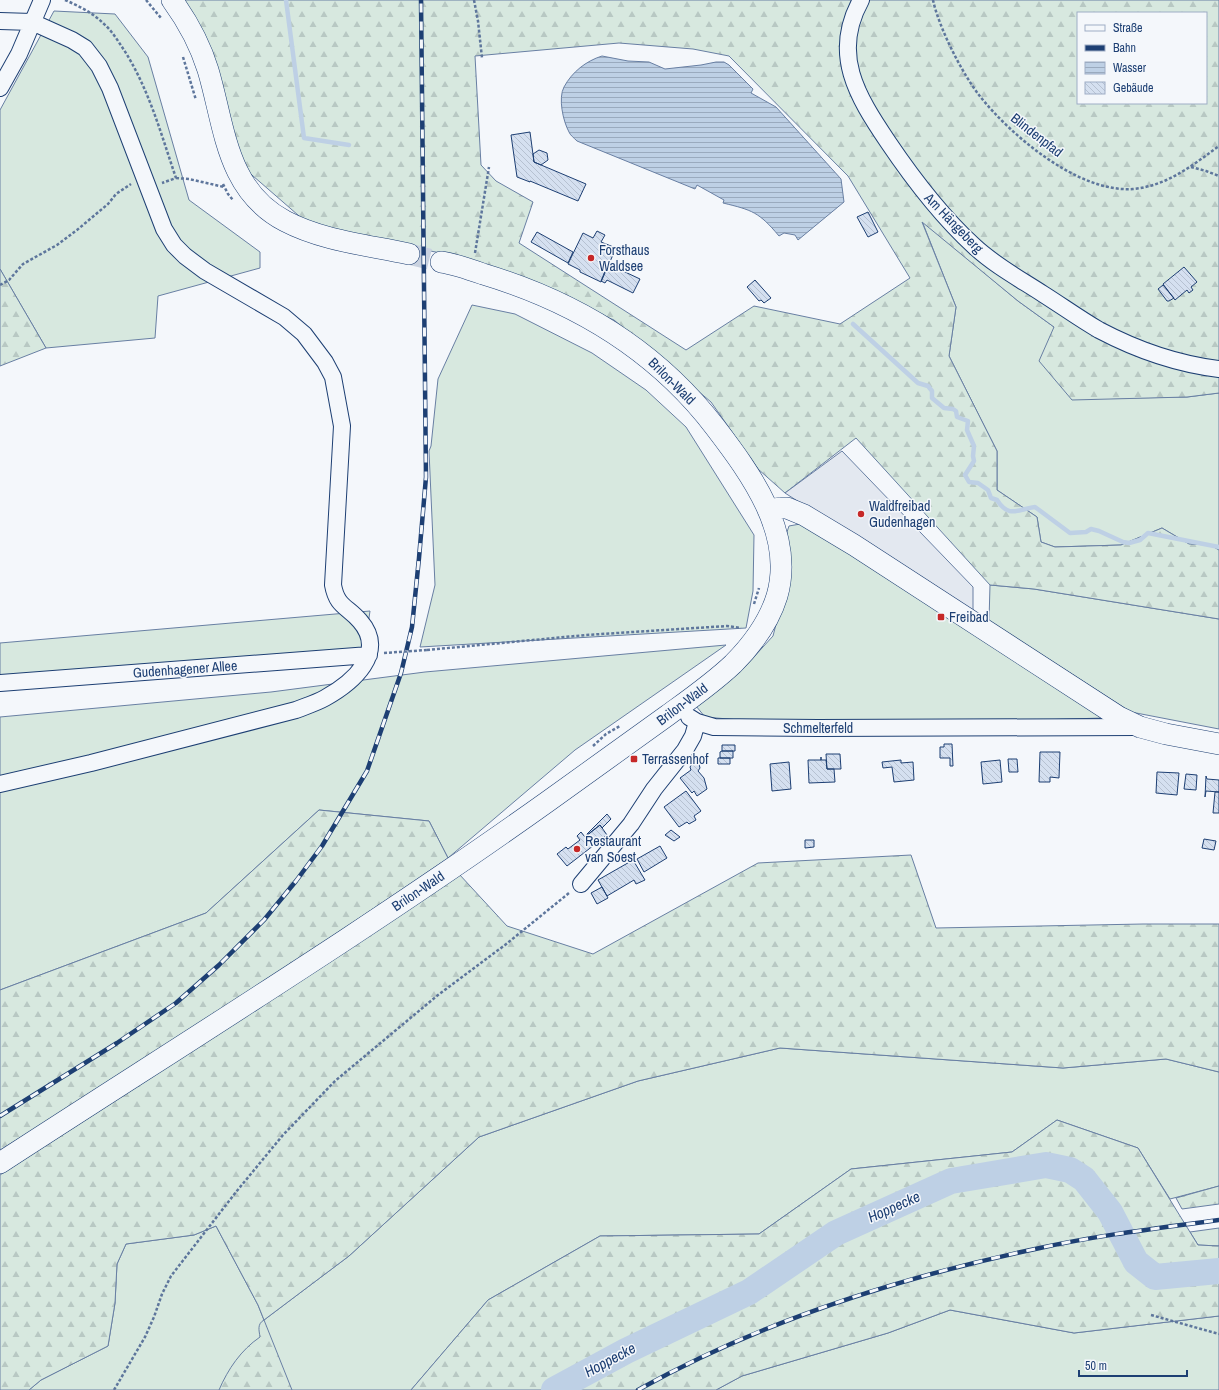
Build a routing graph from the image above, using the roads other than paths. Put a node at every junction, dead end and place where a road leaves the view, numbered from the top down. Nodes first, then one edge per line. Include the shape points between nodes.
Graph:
1 (42, 0) edge
2 (172, 0) edge
3 (861, 0) edge
4 (0, 21) edge
5 (32, 22) junction
6 (0, 88) edge
7 (409, 254) tunnel mouth
8 (440, 262) tunnel mouth
9 (1219, 369) edge
10 (768, 510) junction
11 (377, 654) junction
12 (0, 683) edge
13 (1140, 726) junction
14 (1219, 744) edge
15 (0, 784) edge
16 (581, 884) road end
17 (0, 1163) edge

1 - 5 street
2 - 7 main road via 191,29 204,57 236,170 258,202 286,222 321,235
3 - 9 street, Am Hängeberg via 850,24 847,40 855,85 900,161 959,232 975,248 998,264 1099,329 1159,356
4 - 5 street
5 - 6 street via 19,54
5 - 11 street via 85,48 99,66 110,88 164,229 174,245 204,271 284,317 304,334 325,362 333,377 342,426 333,585 338,602 360,621
8 - 10 main road, Brilon-Wald via 473,270 565,305 612,331 646,356 675,382 707,417 733,451
10 - 13 main road, Schmelterfeld via 787,508 804,515 1119,717
10 - 17 main road, Brilon-Wald via 780,552 778,590 768,619 746,650 732,664 677,708 420,890
11 - 12 street, Gudenhagener Allee
11 - 15 street via 347,684 325,698 296,710
13 - 14 main road, Schmelterfeld via 1166,734
13 - 16 street, Schmelterfeld via 714,727 693,719 693,736 685,750 654,789 631,824

